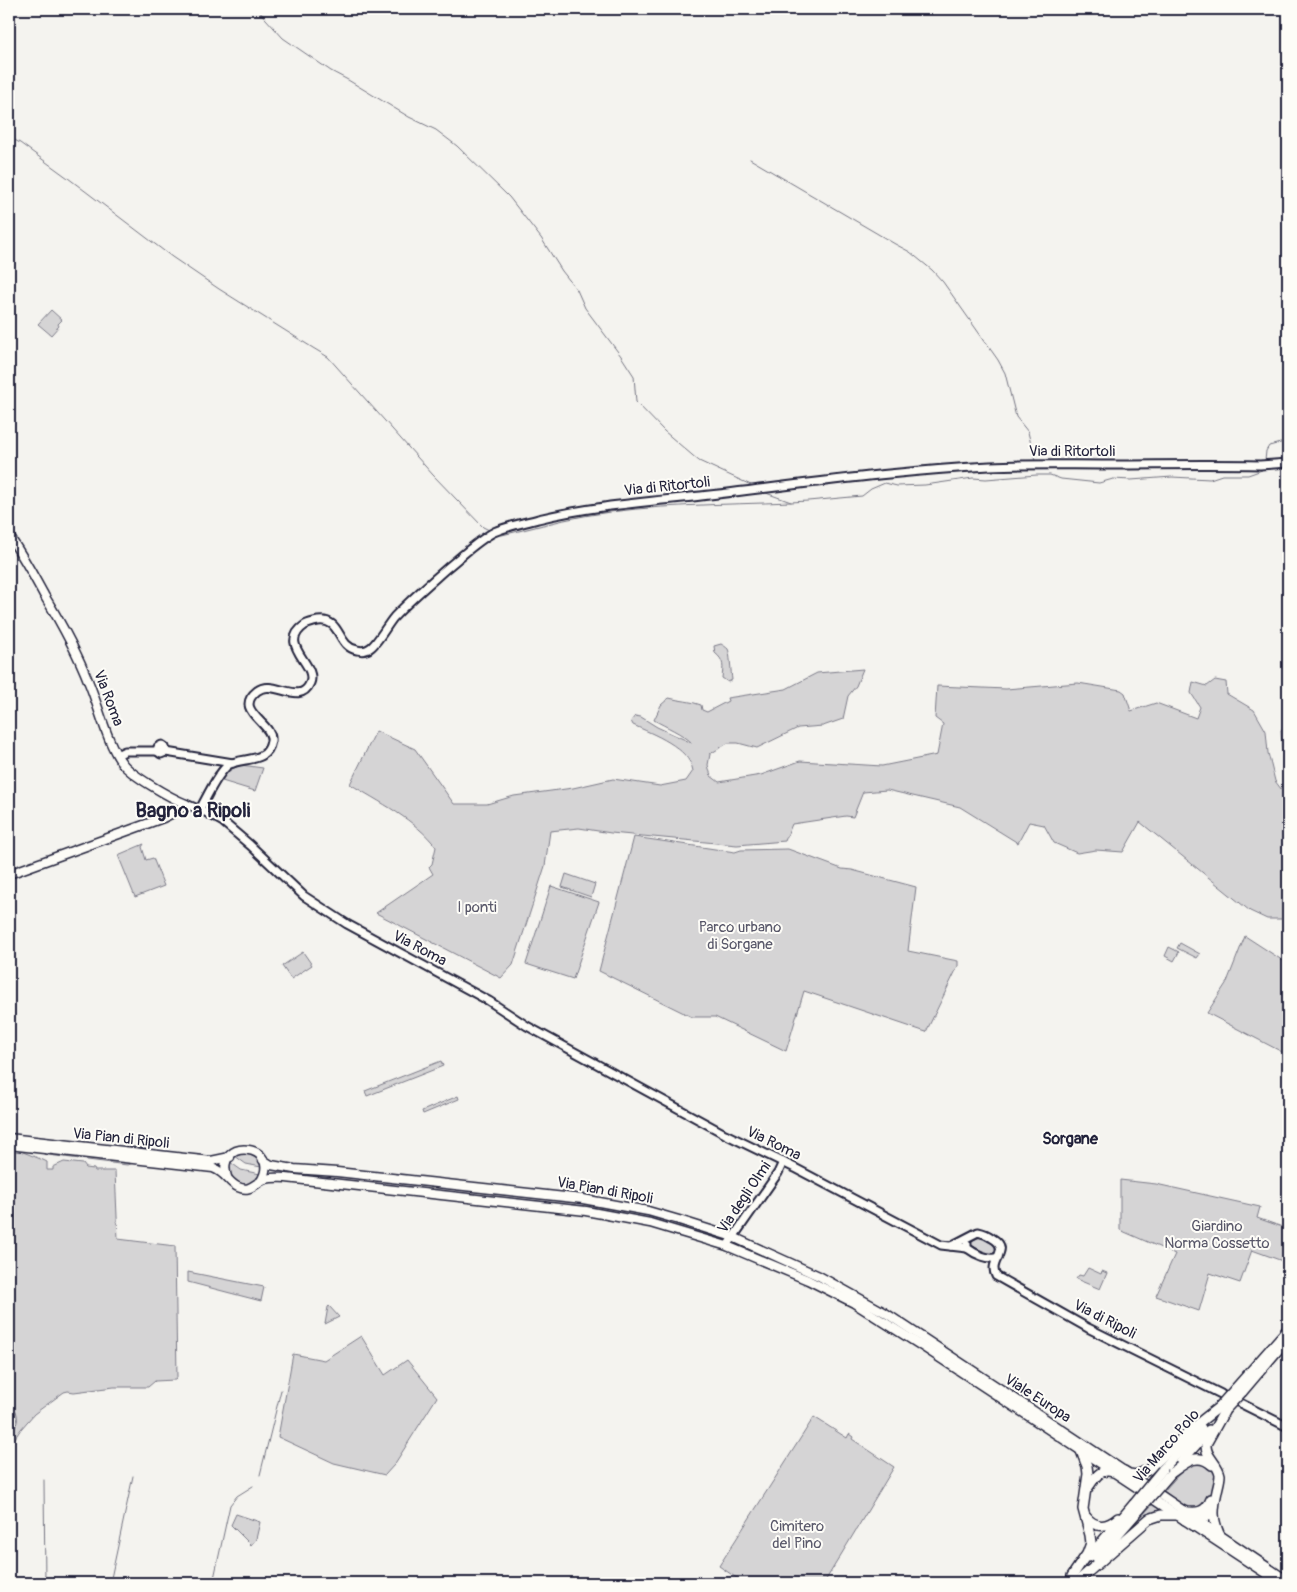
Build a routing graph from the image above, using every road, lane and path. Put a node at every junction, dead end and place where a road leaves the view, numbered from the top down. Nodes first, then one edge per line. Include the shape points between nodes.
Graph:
1 (1288, 463) edge
2 (9, 536) edge
3 (117, 755) junction
4 (233, 763) junction
5 (186, 804) junction
6 (200, 809) junction
7 (9, 874) edge
8 (9, 1138) edge
9 (9, 1145) edge
10 (230, 1157) junction
11 (263, 1160) junction
12 (783, 1162) junction
13 (227, 1177) junction
14 (261, 1181) junction
15 (733, 1237) junction
16 (969, 1237) junction
17 (727, 1246) junction
18 (949, 1247) junction
19 (967, 1248) junction
20 (998, 1257) junction
21 (1288, 1329) edge
22 (915, 1338) junction
23 (1288, 1338) edge
24 (1238, 1390) junction
25 (1221, 1394) dead end
26 (1238, 1402) dead end
27 (1222, 1408) junction
28 (1288, 1427) edge
29 (1081, 1451) junction
30 (1124, 1471) junction
31 (1114, 1472) junction
32 (1167, 1472) junction
33 (1086, 1491) junction
34 (1156, 1497) dead end
35 (1137, 1507) junction
36 (1212, 1511) junction
37 (1083, 1513) junction
38 (1181, 1515) junction
39 (1198, 1521) junction
40 (1220, 1536) junction
41 (1073, 1581) edge
42 (1288, 1581) edge
43 (1280, 1583) edge

1 - 4 street, Via di Ritortoli via 986,466 620,504 568,512 505,528 481,540 432,582 392,620 370,648 361,651 349,647 335,627 326,621 303,627 297,635 296,645 310,671 312,679 309,686 293,694 275,688 262,688 255,693 250,702 252,713 271,735 271,740 258,758
2 - 3 main road, Via Roma via 73,646
3 - 4 street via 125,751 157,751
3 - 5 main road, Via Roma via 130,771
4 - 6 street via 221,773
5 - 6 street, Via Roma
5 - 7 main road via 163,818
6 - 12 street, Via Roma via 235,832 304,896 347,924 686,1113
8 - 10 main road, Via Pian di Ripoli via 212,1161
9 - 13 main road, Via Pian di Ripoli via 213,1168
10 - 11 main road, Via Pian di Ripoli via 238,1150 246,1149 257,1152
10 - 13 main road via 225,1168
11 - 14 main road via 265,1171
11 - 15 main road, Via Pian di Ripoli via 271,1165 294,1169 602,1202
12 - 15 street, Via degli Olmi
12 - 18 street, Via Roma
13 - 14 main road, Via Pian di Ripoli via 242,1188 253,1187
14 - 17 main road, Via Pian di Ripoli via 286,1178 586,1211 650,1223
15 - 17 street, Via degli Olmi
15 - 22 main road, Via Pian di Ripoli via 828,1280 884,1312
16 - 18 street
16 - 19 street
16 - 20 street via 980,1232 997,1241 1001,1249
17 - 22 main road, Via Pian di Ripoli via 808,1280
18 - 19 street, Via Roma
19 - 20 street via 988,1258
20 - 25 street, Via di Ripoli via 993,1270 996,1276 1088,1328
21 - 24 highway, Via Marco Polo
22 - 29 main road, Viale Europa
22 - 30 main road, Viale Europa
23 - 24 highway, Via Marco Polo
24 - 27 highway, Via Marco Polo, bridge
26 - 28 street
27 - 30 highway via 1200,1422 1148,1470 1136,1475
27 - 32 highway, Via Marco Polo
27 - 36 highway via 1206,1444 1220,1477
29 - 31 main road, Viale Europa
29 - 33 highway via 1087,1468
30 - 31 main road, Viale Europa via 1141,1487
31 - 33 highway via 1100,1473
32 - 35 highway, Via Marco Polo, bridge
32 - 38 highway via 1195,1458 1209,1462 1215,1471 1215,1486 1207,1508
33 - 37 highway
34 - 38 main road
35 - 37 highway via 1104,1526 1094,1524
35 - 41 highway, Via Marco Polo
36 - 39 highway
36 - 40 highway
37 - 41 highway via 1091,1545
38 - 39 highway
38 - 41 highway via 1149,1519
38 - 43 main road
39 - 40 main road
40 - 42 main road

